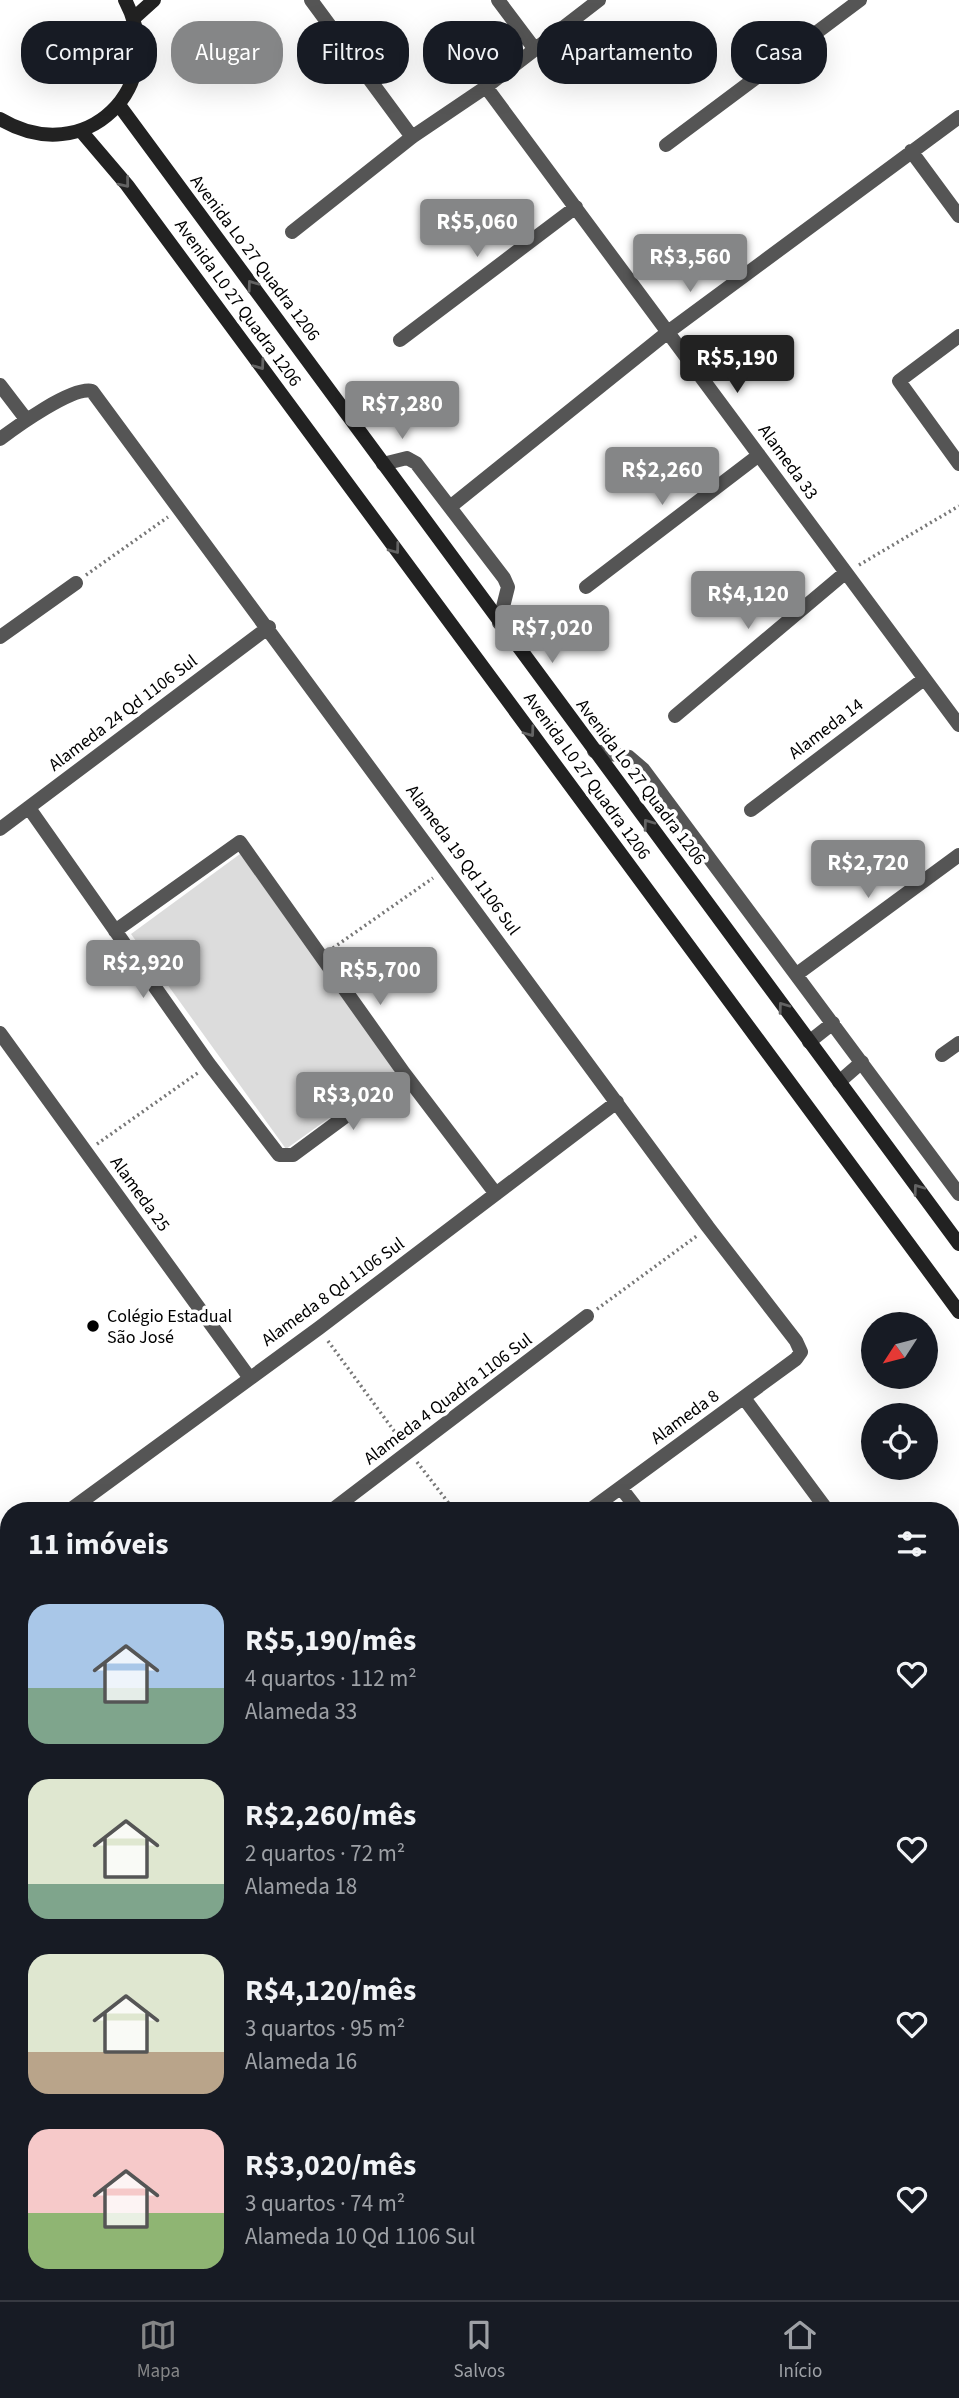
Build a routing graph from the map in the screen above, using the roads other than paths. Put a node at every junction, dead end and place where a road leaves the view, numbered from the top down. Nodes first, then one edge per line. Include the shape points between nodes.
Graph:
1 (125, 0) edge
2 (154, 0) edge
3 (311, 0) edge
4 (498, 0) edge
5 (599, 0) edge
6 (860, 0) edge
7 (134, 18) junction
8 (534, 48) junction
9 (486, 87) junction
10 (119, 104) junction
11 (959, 117) edge
12 (0, 119) edge
13 (80, 131) junction
14 (412, 137) junction
15 (666, 145) dead end
16 (911, 151) junction
17 (576, 207) junction
18 (959, 216) edge
19 (292, 232) dead end
20 (668, 332) junction
21 (959, 336) edge
22 (400, 340) dead end
23 (0, 385) edge
24 (26, 419) junction
25 (0, 439) edge
26 (759, 455) junction
27 (383, 464) junction
28 (959, 464) edge
29 (450, 507) junction
30 (845, 573) junction
31 (76, 583) road end
32 (586, 587) dead end
33 (499, 623) junction
34 (269, 627) junction
35 (0, 637) edge
36 (924, 679) junction
37 (675, 716) dead end
38 (959, 725) edge
39 (594, 751) junction
40 (29, 808) junction
41 (751, 810) dead end
42 (0, 828) edge
43 (959, 855) edge
44 (115, 931) junction
45 (797, 974) junction
46 (833, 1023) junction
47 (0, 1033) edge
48 (809, 1042) junction
49 (959, 1043) edge
50 (942, 1055) dead end
51 (862, 1062) junction
52 (404, 1073) junction
53 (839, 1082) junction
54 (617, 1102) junction
55 (495, 1194) junction
56 (959, 1194) edge
57 (959, 1244) edge
58 (959, 1312) edge
59 (587, 1316) road end
60 (801, 1352) joint
61 (249, 1377) junction
62 (744, 1398) junction
63 (621, 1488) junction
64 (81, 1502) edge
65 (343, 1502) edge
66 (601, 1502) edge
67 (632, 1502) edge
68 (821, 1502) edge

1 - 7 main road
2 - 7 main road
3 - 14 street
4 - 8 street
5 - 8 street
6 - 15 street
7 - 10 main road via 138,63
8 - 9 street
9 - 14 street
9 - 17 street, Alameda 33
10 - 13 main road
27 -> 10 main road, Avenida Lo 27 Quadra 1206
11 - 16 street
12 - 13 main road via 30,134
13 -> 58 main road, Avenida L0 27 Quadra 1206 via 135,196
14 - 19 street
16 - 18 street
16 - 20 street
17 - 20 street, Alameda 33
17 - 22 street
20 - 26 street, Alameda 33
20 - 29 street
21 - 28 street via 899,381
23 - 24 street
24 - 25 street
24 - 34 street, Alameda 19 Qd 1106 Sul via 81,391 92,391
26 - 30 street, Alameda 33
26 - 32 street
27 - 29 street via 407,458 416,463
27 - 33 main road, Avenida Lo 27 Quadra 1206
29 - 33 street via 508,587
30 - 36 street, Alameda 33
30 - 37 street
31 - 35 street
33 - 39 main road, Avenida Lo 27 Quadra 1206
34 - 40 street, Alameda 24 Qd 1106 Sul
34 - 54 street, Alameda 19 Qd 1106 Sul
36 - 38 street, Alameda 33
36 - 41 street, Alameda 14
39 - 45 street via 629,757 643,769
48 -> 39 main road, Avenida Lo 27 Quadra 1206
40 - 42 street, Alameda 24 Qd 1106 Sul
40 - 44 street
43 - 45 street
44 - 52 street via 209,1064 285,1158
44 - 52 street via 240,842
45 - 46 street
46 - 48 street
46 - 51 street
47 - 61 street, Alameda 25
48 - 53 main road, Avenida Lo 27 Quadra 1206
49 - 50 street
51 - 53 street
51 - 56 street
52 - 55 street
57 -> 53 main road, Avenida Lo 27 Quadra 1206
54 - 55 street, Alameda 8 Qd 1106 Sul
54 - 60 street, Alameda 19 Qd 1106 Sul
55 - 61 street, Alameda 8 Qd 1106 Sul
59 - 65 street, Alameda 4 Quadra 1106 Sul
60 - 62 street, Alameda 8
61 - 64 street, Alameda 8 Qd 1106 Sul
62 - 63 street, Alameda 8
62 - 68 street
63 - 66 street, Alameda 8
63 - 67 street

